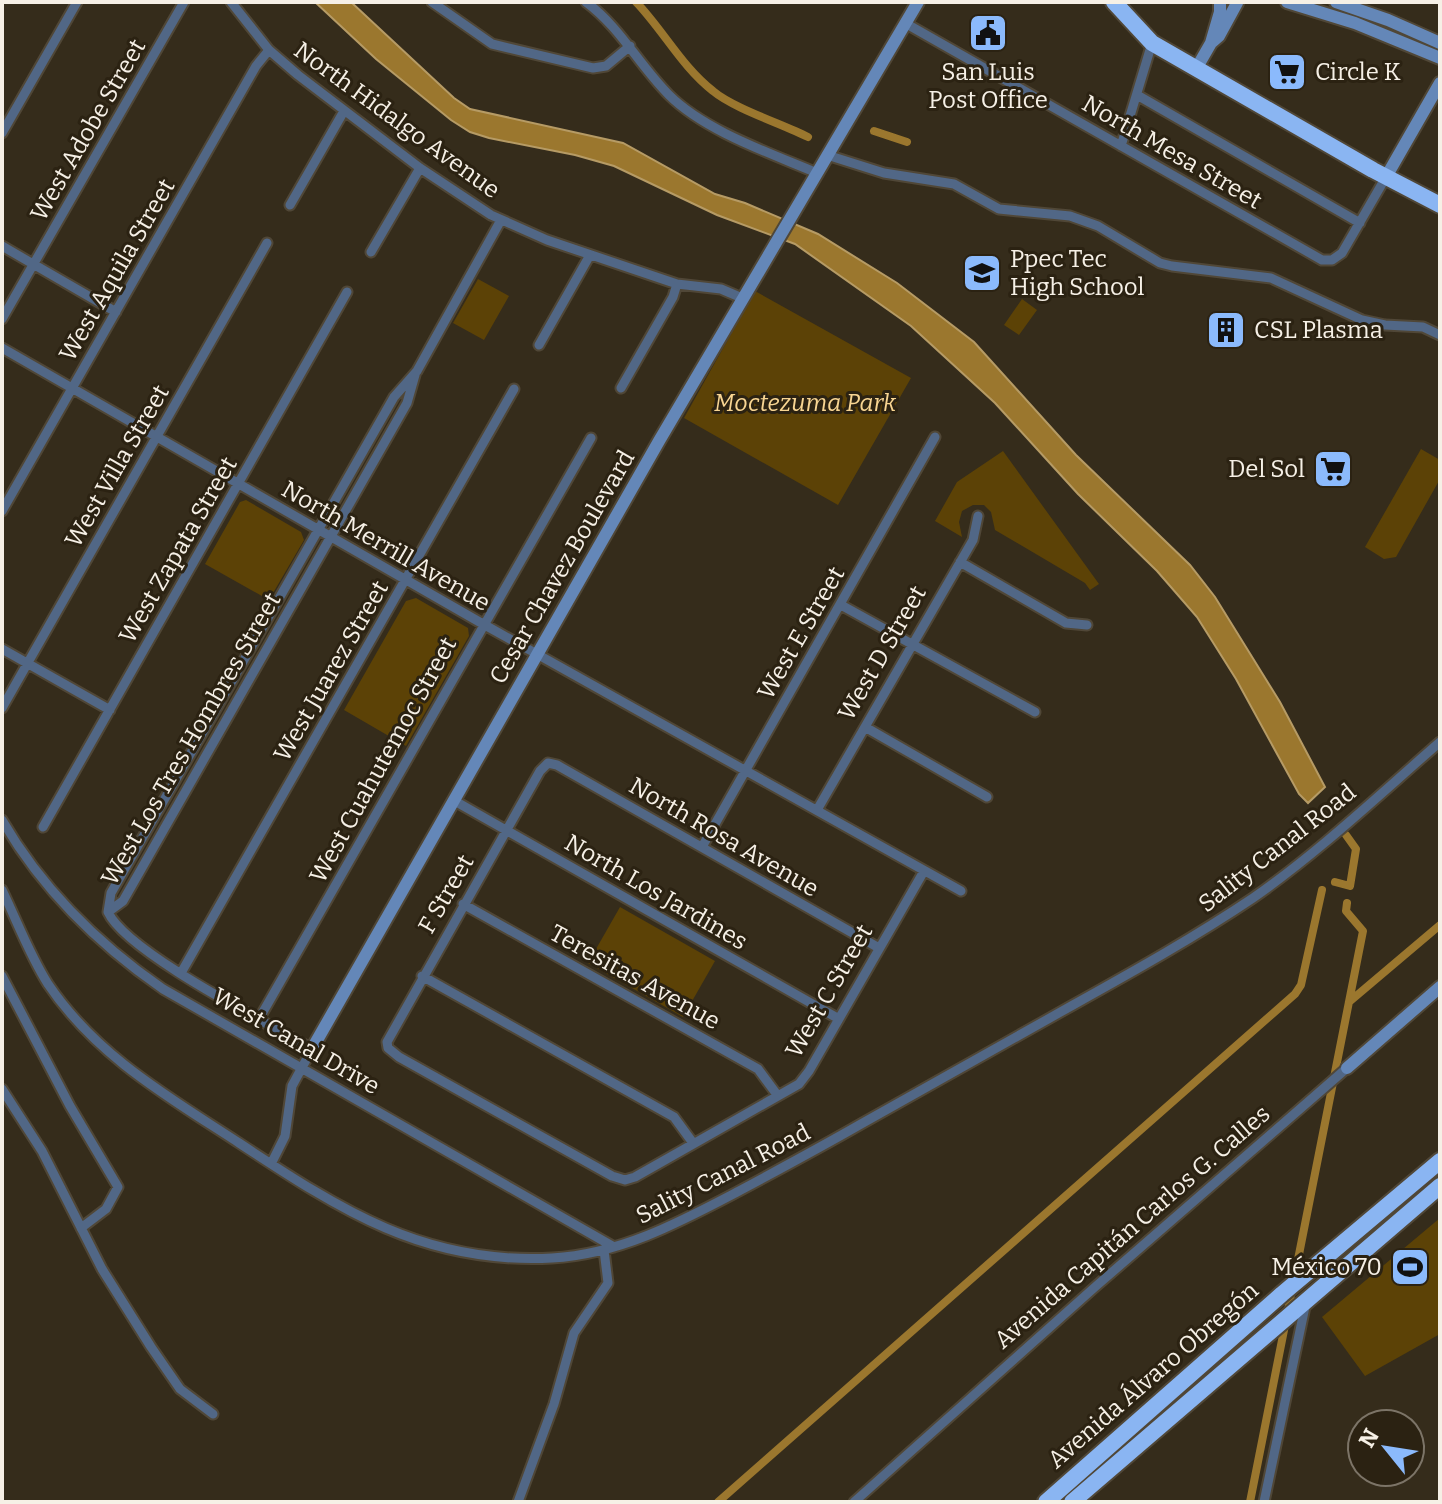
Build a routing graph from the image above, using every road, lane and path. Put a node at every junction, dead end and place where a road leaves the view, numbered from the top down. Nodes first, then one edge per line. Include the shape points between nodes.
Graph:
1 (77, 2) edge
2 (184, 2) edge
3 (231, 2) edge
4 (432, 2) edge
5 (586, 2) edge
6 (918, 2) edge
7 (1114, 2) edge
8 (1220, 2) edge
9 (1227, 2) edge
10 (1238, 2) edge
11 (1287, 2) edge
12 (1336, 2) edge
13 (905, 23) junction
14 (1152, 43) junction
15 (1211, 43) junction
16 (1440, 43) edge
17 (630, 46) junction
18 (269, 50) junction
19 (1440, 58) edge
20 (1196, 69) junction
21 (1440, 83) edge
22 (1137, 95) junction
23 (344, 111) junction
24 (2, 133) edge
25 (1121, 146) junction
26 (827, 155) junction
27 (420, 168) junction
28 (817, 173) junction
29 (1386, 177) junction
30 (290, 205) dead end
31 (1440, 205) edge
32 (501, 220) junction
33 (1360, 223) junction
34 (267, 243) dead end
35 (2, 246) edge
36 (371, 252) dead end
37 (590, 255) junction
38 (33, 264) junction
39 (677, 284) junction
40 (347, 292) dead end
41 (742, 298) junction
42 (116, 312) junction
43 (2, 319) edge
44 (1440, 335) edge
45 (539, 345) dead end
46 (2, 348) edge
47 (417, 371) junction
48 (621, 388) dead end
49 (72, 389) junction
50 (514, 389) dead end
51 (157, 437) junction
52 (935, 437) dead end
53 (591, 438) dead end
54 (238, 484) junction
55 (2, 511) edge
56 (978, 516) dead end
57 (318, 530) junction
58 (331, 537) junction
59 (960, 562) junction
60 (406, 580) junction
61 (841, 605) junction
62 (483, 624) junction
63 (1087, 625) dead end
64 (913, 644) junction
65 (2, 649) edge
66 (537, 655) junction
67 (28, 664) junction
68 (2, 708) edge
69 (110, 710) junction
70 (1035, 712) dead end
71 (865, 727) junction
72 (1440, 742) edge
73 (548, 763) joint
74 (746, 771) junction
75 (987, 797) dead end
76 (453, 800) junction
77 (817, 810) junction
78 (2, 820) edge
79 (43, 827) dead end
80 (505, 830) junction
81 (702, 847) junction
82 (924, 871) junction
83 (2, 890) edge
84 (961, 891) dead end
85 (463, 904) junction
86 (108, 912) junction
87 (879, 948) junction
88 (181, 973) junction
89 (2, 976) edge
90 (422, 976) junction
91 (1440, 987) edge
92 (259, 1019) junction
93 (839, 1019) junction
94 (388, 1048) joint
95 (312, 1049) junction
96 (301, 1067) junction
97 (1347, 1068) joint
98 (2, 1089) edge
99 (778, 1096) junction
100 (693, 1143) junction
101 (1440, 1161) edge
102 (271, 1164) junction
103 (625, 1180) joint
104 (1440, 1186) edge
105 (81, 1228) junction
106 (609, 1248) junction
107 (1301, 1306) junction
108 (213, 1414) dead end
109 (518, 1502) edge
110 (854, 1502) edge
111 (1046, 1502) edge
112 (1072, 1502) edge
113 (1264, 1502) edge

1 - 24 street
2 - 38 street, West Adobe Street
3 - 18 street, North Hidalgo Avenue
4 - 17 street via 492,44 593,68 606,66
5 - 17 street
6 - 13 street, Cesar Chavez Boulevard
7 - 14 highway
8 - 15 street
9 - 10 street
10 - 15 street
11 - 19 street
12 - 16 street
13 - 25 street, North Mesa Street
13 - 26 street, Cesar Chavez Boulevard
14 - 20 highway
14 - 22 street
15 - 20 street
17 - 28 street via 667,93 714,127
18 - 23 street, North Hidalgo Avenue
18 - 42 street, West Aquila Street
20 - 29 highway
21 - 29 street
22 - 25 street
22 - 33 street
23 - 27 street, North Hidalgo Avenue
23 - 30 street
25 - 33 street, North Mesa Street via 1318,259 1337,258
26 - 28 street, Cesar Chavez Boulevard
26 - 44 street via 884,173 954,184 999,209 1070,216 1098,226 1160,263 1271,278 1362,320 1423,327
27 - 32 street, North Hidalgo Avenue
27 - 36 street
28 - 41 street, Cesar Chavez Boulevard
29 - 31 highway
29 - 33 street
32 - 37 street, North Hidalgo Avenue
32 - 47 street, West Los Tres Hombres Street
34 - 51 street, West Villa Street
35 - 38 street
37 - 39 street, North Hidalgo Avenue
37 - 45 street
38 - 42 street
38 - 43 street, West Adobe Street
39 - 41 street, North Hidalgo Avenue via 721,289
39 - 48 street
40 - 54 street, West Zapata Street
41 - 66 street, Cesar Chavez Boulevard
42 - 49 street, West Aquila Street
46 - 49 street, North Merrill Avenue
47 - 57 street, West Los Tres Hombres Street via 394,397
47 - 58 street, West Los Tres Hombres Street via 407,403
49 - 51 street, North Merrill Avenue
49 - 55 street, West Aquila Street
50 - 60 street, West Juarez Street
51 - 54 street, North Merrill Avenue
51 - 67 street, West Villa Street
52 - 61 street, West E Street
53 - 62 street, West Cuahutemoc Street
54 - 57 street, North Merrill Avenue
54 - 69 street, West Zapata Street
56 - 59 street, West D Street via 973,540
57 - 58 street, North Merrill Avenue
57 - 86 street, West Los Tres Hombres Street via 111,893
58 - 60 street, North Merrill Avenue
58 - 86 street, West Los Tres Hombres Street via 123,901
59 - 63 street via 1066,623
59 - 64 street, West D Street
60 - 62 street, North Merrill Avenue
60 - 88 street, West Juarez Street
61 - 64 street
61 - 74 street, West E Street
62 - 66 street, North Merrill Avenue
62 - 92 street, West Cuahutemoc Street
64 - 70 street
64 - 71 street, West D Street
65 - 67 street
66 - 74 street, North Merrill Avenue
66 - 76 street, Cesar Chavez Boulevard
67 - 68 street, West Villa Street
67 - 69 street
69 - 79 street, West Zapata Street
71 - 75 street
71 - 77 street, West D Street
72 - 106 street, Sality Canal Road via 1322,844 1187,941 684,1220
73 - 80 street, F Street
73 - 81 street, North Rosa Avenue
74 - 77 street, North Merrill Avenue
74 - 81 street, West E Street
76 - 80 street, North Los Jardines
76 - 95 street, Cesar Chavez Boulevard
77 - 82 street, North Merrill Avenue
78 - 96 street, West Canal Drive via 48,886 126,963
80 - 85 street, F Street
80 - 93 street, North Los Jardines
81 - 87 street, North Rosa Avenue
82 - 84 street, North Merrill Avenue
82 - 87 street, West C Street
83 - 102 street, Sality Canal Road via 47,982 104,1050
85 - 90 street, F Street
85 - 99 street, Teresitas Avenue via 758,1069
86 - 88 street, West Canal Drive via 119,927
87 - 93 street, West C Street
88 - 92 street, West Canal Drive
89 - 105 street via 118,1187 106,1209
90 - 94 street, F Street via 388,1037
90 - 100 street via 674,1117
91 - 97 street, Avenida Capitán Carlos G. Calles
92 - 95 street, West Canal Drive
93 - 99 street, West C Street via 799,1084
94 - 103 street, West Canal Drive
95 - 96 street, Cesar Chavez Boulevard
96 - 102 street, Cesar Chavez Boulevard via 283,1143
96 - 106 street, West Canal Drive
97 - 110 street, Avenida Capitán Carlos G. Calles
98 - 105 street via 42,1151
99 - 100 street, West C Street
100 - 103 street, West C Street
101 - 111 highway, Avenida Álvaro Obregón
102 - 106 street, Sality Canal Road via 380,1227 441,1248 550,1258
104 - 107 highway, Avenida Álvaro Obregón
105 - 108 street via 180,1389
106 - 109 street via 608,1283 574,1333
107 - 112 highway, Avenida Álvaro Obregón
107 - 113 street

